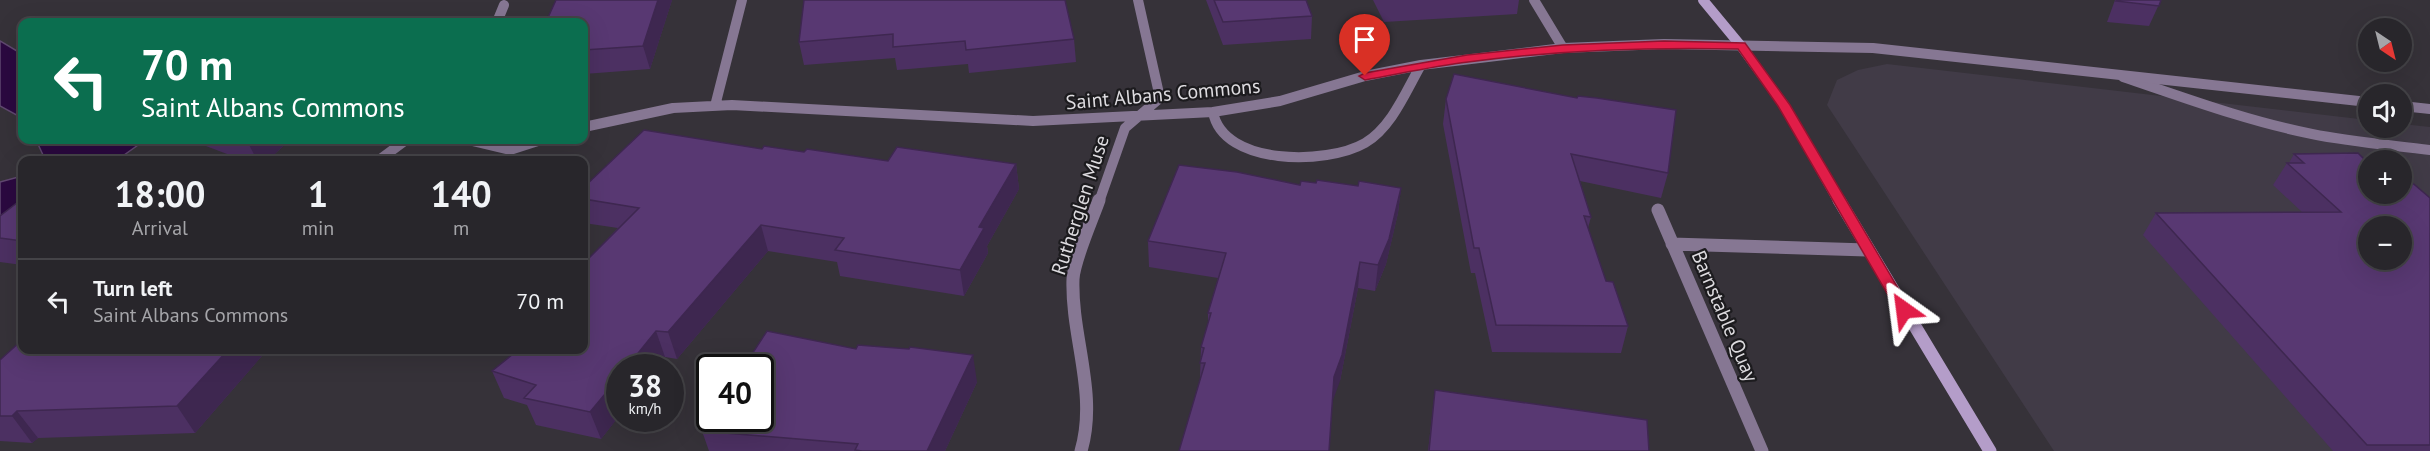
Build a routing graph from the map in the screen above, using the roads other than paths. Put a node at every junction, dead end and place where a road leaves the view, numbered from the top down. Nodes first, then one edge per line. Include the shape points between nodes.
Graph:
1 (742, 0) edge
2 (1138, 0) edge
3 (1534, 0) edge
4 (1703, 0) edge
5 (504, 5) dead end
6 (498, 18) edge
7 (1741, 46) junction
8 (1563, 48) junction
9 (1420, 65) junction
10 (2108, 72) junction
11 (2358, 101) edge
12 (715, 106) junction
13 (2412, 107) edge
14 (2430, 109) edge
15 (1213, 112) junction
16 (1135, 117) junction
17 (588, 126) edge
18 (401, 144) edge
19 (479, 144) edge
20 (533, 144) edge
21 (2430, 150) edge
22 (510, 155) edge
23 (384, 156) edge
24 (1658, 210) dead end
25 (1672, 244) junction
26 (1868, 250) junction
27 (1081, 451) edge
28 (1762, 451) edge
29 (1990, 451) edge

1 - 12 street
2 - 16 street via 1160,98
3 - 8 street
4 - 7 street
5 - 6 street
7 - 8 street, Saint Albans Commons
7 - 10 street, Saint Albans Commons via 1873,48
7 - 26 street via 1784,105
8 - 9 street, Saint Albans Commons
9 - 15 street, Saint Albans Commons via 1365,76 1280,101
9 - 15 street via 1381,131 1364,144 1341,153 1284,156 1249,150 1229,140 1216,127
10 - 11 street
10 - 21 street via 2295,131
12 - 16 street, Saint Albans Commons via 1033,121
12 - 17 street, Saint Albans Commons via 673,108
13 - 14 street
15 - 16 street, Saint Albans Commons
16 - 27 street, Rutherglen Muse via 1125,128 1073,275 1073,308 1088,394 1087,431
18 - 23 street
19 - 22 street
20 - 22 street
24 - 25 street
25 - 26 street, Barnstable Quay
25 - 28 street, Barnstable Quay
26 - 29 street

